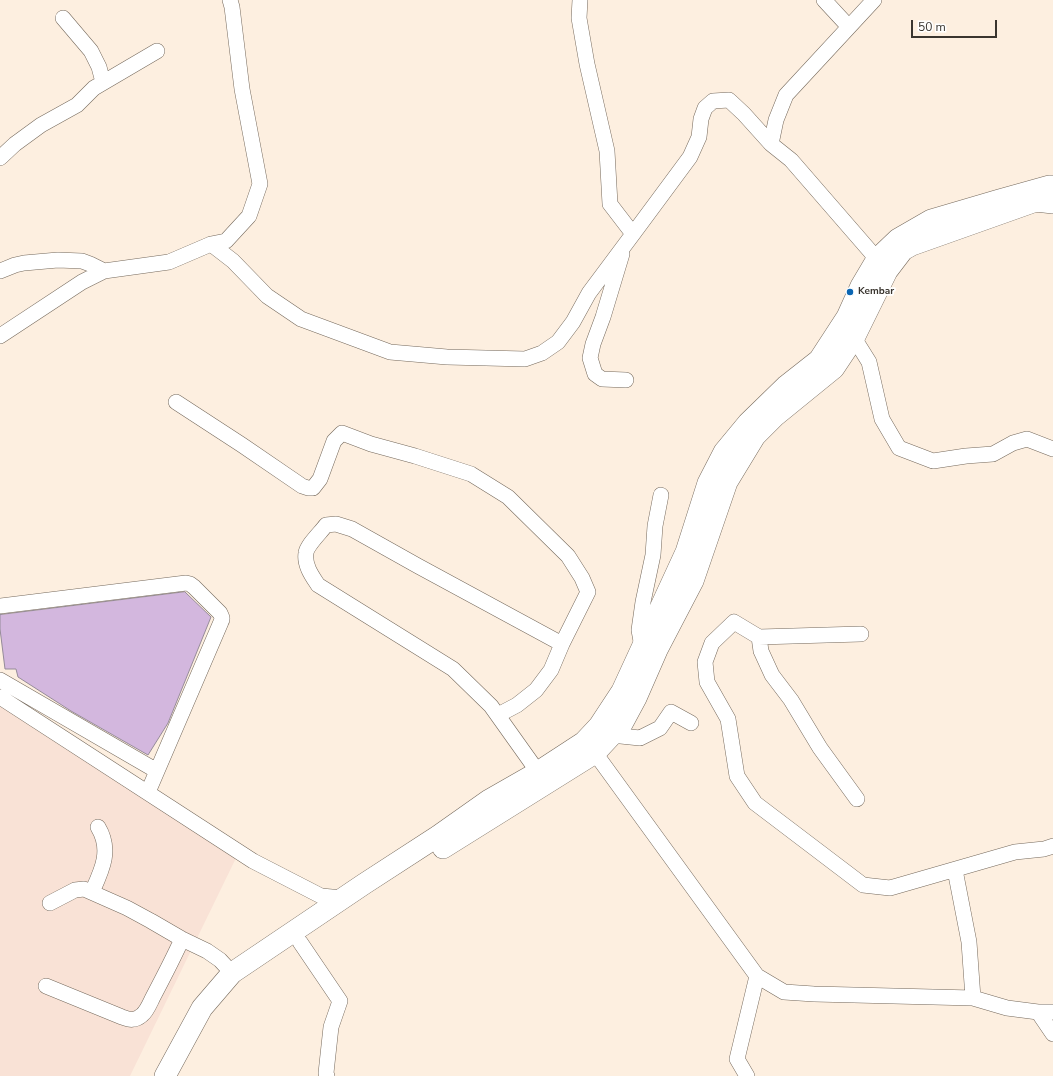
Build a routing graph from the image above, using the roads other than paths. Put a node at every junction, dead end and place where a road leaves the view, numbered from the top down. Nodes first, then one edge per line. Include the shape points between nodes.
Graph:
1 (230, 0) edge
2 (580, 0) edge
3 (824, 0) edge
4 (874, 0) edge
5 (63, 18) dead end
6 (849, 27) junction
7 (157, 51) dead end
8 (103, 82) junction
9 (771, 144) junction
10 (0, 158) edge
11 (1053, 186) edge
12 (1053, 202) edge
13 (629, 240) junction
14 (211, 244) junction
15 (882, 265) junction
16 (0, 271) edge
17 (104, 271) junction
18 (0, 336) edge
19 (854, 338) junction
20 (626, 380) dead end
21 (176, 402) dead end
22 (1053, 449) edge
23 (661, 495) dead end
24 (0, 606) edge
25 (861, 634) dead end
26 (759, 638) junction
27 (562, 644) junction
28 (642, 647) junction
29 (0, 680) edge
30 (0, 697) edge
31 (498, 715) junction
32 (691, 723) dead end
33 (611, 735) junction
34 (589, 748) junction
35 (157, 771) junction
36 (538, 772) junction
37 (148, 792) junction
38 (857, 799) dead end
39 (98, 827) dead end
40 (1053, 846) edge
41 (955, 870) junction
42 (92, 892) junction
43 (343, 898) junction
44 (50, 903) dead end
45 (182, 939) junction
46 (300, 942) junction
47 (232, 973) junction
48 (757, 976) junction
49 (46, 986) dead end
50 (973, 998) junction
51 (1038, 1012) junction
52 (1053, 1012) edge
53 (1053, 1034) edge
54 (165, 1076) edge
55 (181, 1076) edge
56 (326, 1076) edge
57 (747, 1076) edge

1 - 14 street via 242,89 260,184 249,216 226,241
2 - 13 street via 579,18 587,64 607,151 610,204
3 - 6 street
4 - 6 street
5 - 8 street via 91,51
6 - 9 street via 786,95 776,120
7 - 8 street
8 - 10 street via 77,105 41,124
9 - 13 street via 729,100 714,101 705,108 699,137 690,157
9 - 15 street via 791,160
11 - 15 highway via 931,220 898,238
12 - 15 highway via 1036,201 912,245
13 - 14 street via 589,293 558,342 542,353 525,359 447,357 390,352 301,319 267,296 233,261
13 - 20 street via 590,358 595,374 602,379
14 - 17 street via 169,262
15 - 19 highway
15 - 28 highway via 861,286 847,317 819,360 781,391 748,423 724,452 708,483 686,552
16 - 17 street via 24,263 58,260 82,261
17 - 18 street via 82,282
19 - 22 street via 869,362 882,419 899,448 933,461 993,454 1027,439
19 - 33 highway via 834,368 775,416 755,436 727,482 693,581 657,650 636,698 622,724
21 - 27 street via 308,488 313,488 320,479 334,441 342,433 471,474 508,497 568,556 588,592
23 - 28 street via 639,630
24 - 35 street via 186,583 194,587 220,613 222,622
25 - 26 street
26 - 38 street via 761,651 772,675
26 - 41 street via 734,622 712,643 705,662 707,682 728,719 737,776 755,803 863,885 890,888
27 - 31 street via 551,670 536,690 517,705
27 - 31 street via 352,529 336,524 326,525 306,553 309,571 318,585 453,669
28 - 34 highway via 622,691 599,726
29 - 35 street
30 - 37 street
31 - 36 street
32 - 33 street via 671,712 660,728 640,738
33 - 34 highway
34 - 36 highway
34 - 46 highway
34 - 48 street
35 - 37 street
36 - 43 highway via 489,800
37 - 43 street via 253,861 321,896
39 - 42 street via 105,845 104,861
40 - 41 street via 1014,852
41 - 50 street via 969,942
42 - 44 street via 84,889 75,890
42 - 45 street
43 - 47 highway
45 - 47 street via 208,951
45 - 49 street via 148,1008 137,1018 131,1020 122,1017
46 - 55 highway via 239,986 215,1015
46 - 56 street via 340,1001 331,1027
47 - 54 highway via 202,1008
48 - 50 street via 784,992
48 - 57 street via 737,1060
50 - 51 street via 1007,1008
51 - 52 street
51 - 53 street

